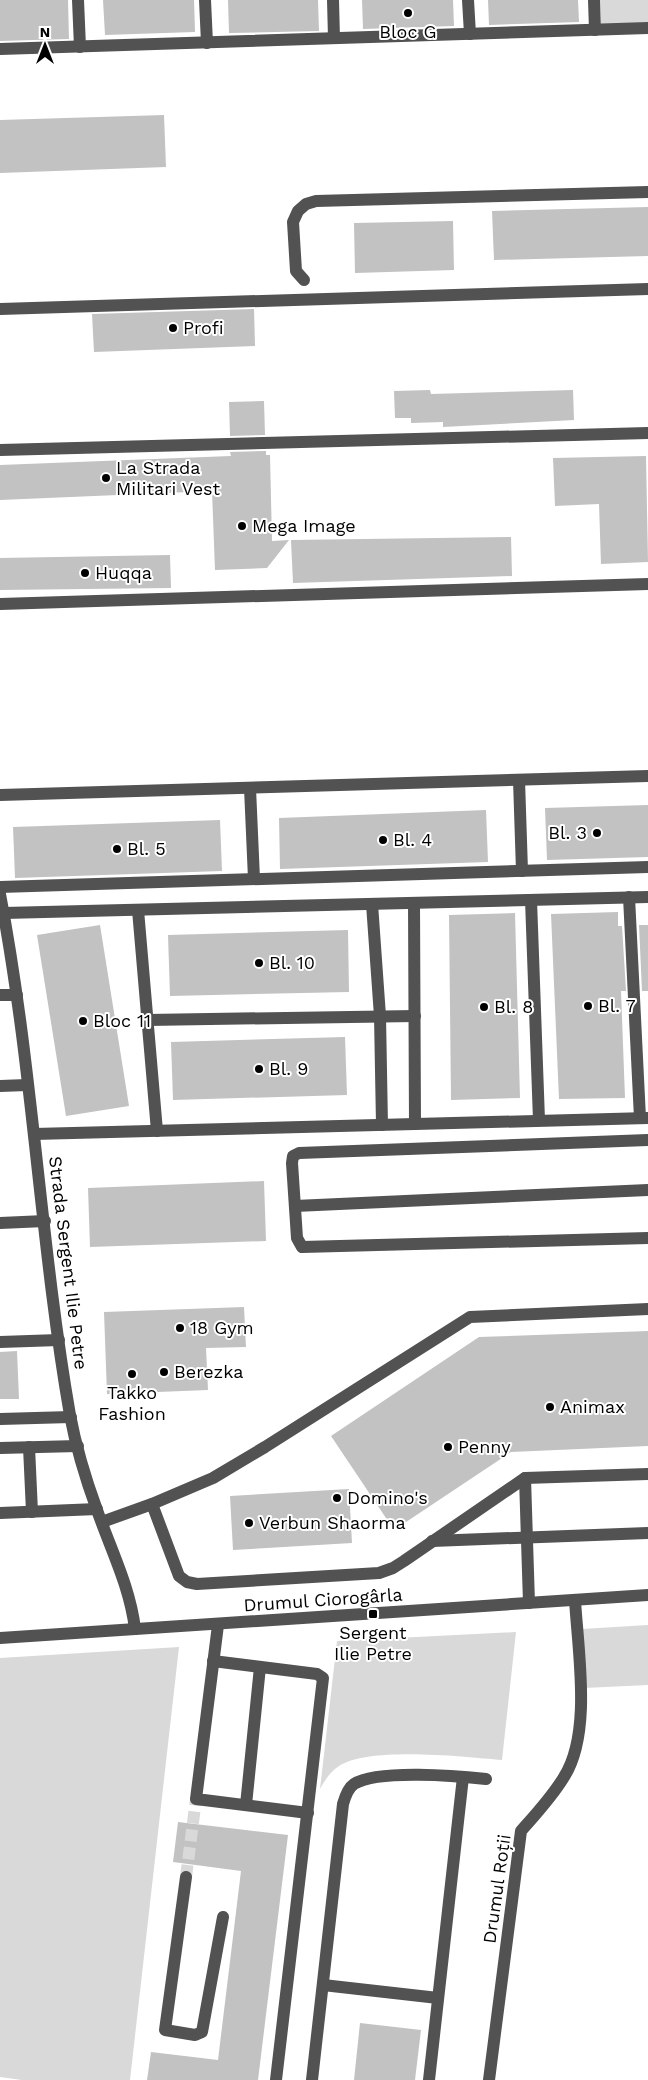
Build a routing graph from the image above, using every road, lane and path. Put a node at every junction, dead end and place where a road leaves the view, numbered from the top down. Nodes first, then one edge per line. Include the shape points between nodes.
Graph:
1 (78, 0) edge
2 (205, 0) edge
3 (332, 0) edge
4 (468, 0) edge
5 (594, 0) edge
6 (648, 28) edge
7 (595, 30) junction
8 (470, 34) junction
9 (334, 38) junction
10 (207, 43) junction
11 (80, 47) junction
12 (0, 49) edge
13 (648, 192) edge
14 (304, 280) dead end
15 (648, 288) edge
16 (0, 308) edge
17 (648, 433) edge
18 (0, 450) edge
19 (648, 584) edge
20 (0, 604) edge
21 (648, 776) edge
22 (518, 780) junction
23 (250, 788) junction
24 (0, 795) edge
25 (648, 867) edge
26 (522, 871) junction
27 (254, 880) junction
28 (0, 887) edge
29 (0, 894) edge
30 (629, 897) junction
31 (648, 897) edge
32 (532, 900) junction
33 (414, 903) junction
34 (372, 904) junction
35 (138, 910) junction
36 (4, 913) junction
37 (17, 994) junction
38 (0, 995) edge
39 (380, 1016) junction
40 (415, 1016) junction
41 (147, 1020) junction
42 (28, 1085) junction
43 (0, 1086) edge
44 (644, 1118) edge
45 (539, 1120) junction
46 (415, 1124) junction
47 (382, 1125) junction
48 (157, 1131) junction
49 (34, 1134) junction
50 (648, 1140) edge
51 (648, 1190) edge
52 (295, 1206) junction
53 (45, 1222) junction
54 (0, 1223) edge
55 (648, 1238) edge
56 (648, 1309) edge
57 (59, 1340) junction
58 (0, 1342) edge
59 (71, 1417) junction
60 (0, 1420) edge
61 (78, 1446) junction
62 (29, 1447) junction
63 (0, 1448) edge
64 (648, 1474) edge
65 (525, 1478) junction
66 (152, 1504) junction
67 (97, 1510) junction
68 (32, 1512) junction
69 (0, 1513) edge
70 (102, 1522) junction
71 (648, 1533) edge
72 (528, 1537) junction
73 (432, 1541) junction
74 (648, 1595) edge
75 (575, 1600) junction
76 (529, 1603) junction
77 (218, 1624) junction
78 (135, 1629) junction
79 (0, 1638) edge
80 (213, 1661) junction
81 (260, 1667) junction
82 (463, 1777) junction
83 (486, 1779) dead end
84 (246, 1805) junction
85 (308, 1813) junction
86 (186, 1877) tunnel mouth
87 (223, 1917) dead end
88 (323, 1985) junction
89 (438, 1998) junction
90 (276, 2080) edge
91 (312, 2080) edge
92 (429, 2080) edge
93 (489, 2080) edge

1 - 11 street
2 - 10 street
3 - 9 street
4 - 8 street
5 - 7 street
6 - 7 street
7 - 8 street
8 - 9 street
9 - 10 street
10 - 11 street
11 - 12 street
13 - 14 street via 316,201 298,211 293,222 296,271
15 - 16 street
17 - 18 street
19 - 20 street
21 - 22 street
22 - 23 street
22 - 26 street
23 - 24 street
23 - 27 street
25 - 26 street
26 - 27 street
27 - 28 street
29 - 36 street, Strada Sergent Ilie Petre
30 - 31 street
30 - 32 street
30 - 44 street
32 - 33 street
32 - 45 street
33 - 34 street
33 - 40 street
34 - 35 street
34 - 39 street
35 - 36 street
35 - 41 street
36 - 37 street, Strada Sergent Ilie Petre
37 - 38 street
37 - 42 street, Strada Sergent Ilie Petre
39 - 40 street
39 - 41 street
39 - 47 street
40 - 46 street
41 - 48 street
42 - 43 street
42 - 49 street, Strada Sergent Ilie Petre
44 - 45 street
45 - 46 street
46 - 47 street
47 - 48 street
48 - 49 street
49 - 53 street, Strada Sergent Ilie Petre
50 - 52 street via 299,1153 293,1156 292,1163
51 - 52 street
52 - 55 street via 297,1238 302,1247
53 - 54 street
53 - 57 street, Strada Sergent Ilie Petre
56 - 66 street via 470,1317 213,1478
57 - 58 street
57 - 59 street, Strada Sergent Ilie Petre
59 - 60 street
59 - 61 street, Strada Sergent Ilie Petre
61 - 62 street
61 - 67 street, Strada Sergent Ilie Petre
62 - 63 street
62 - 68 street
64 - 65 street
65 - 72 street
65 - 73 street
66 - 70 street
66 - 73 street via 179,1576 197,1584 378,1573 393,1568
67 - 68 street
67 - 70 street, Strada Sergent Ilie Petre
68 - 69 street
70 - 78 street, Strada Sergent Ilie Petre via 129,1595
71 - 72 street
72 - 73 street
72 - 76 street
74 - 75 street, Drumul Ciorogârla
75 - 76 street, Drumul Ciorogârla
75 - 93 street, Drumul Roții via 582,1719 576,1748 565,1776 520,1831
76 - 77 street, Drumul Ciorogârla
77 - 78 street, Drumul Ciorogârla
77 - 80 street
78 - 79 street, Drumul Ciorogârla
80 - 81 street
80 - 84 street via 196,1799
81 - 84 street
81 - 85 street via 317,1674 323,1678
82 - 83 street
82 - 88 street via 388,1776 354,1784 346,1793
82 - 89 street
84 - 85 street
85 - 90 street
86 - 87 street via 165,2030 195,2036 202,2032
88 - 89 street
88 - 91 street
89 - 92 street

